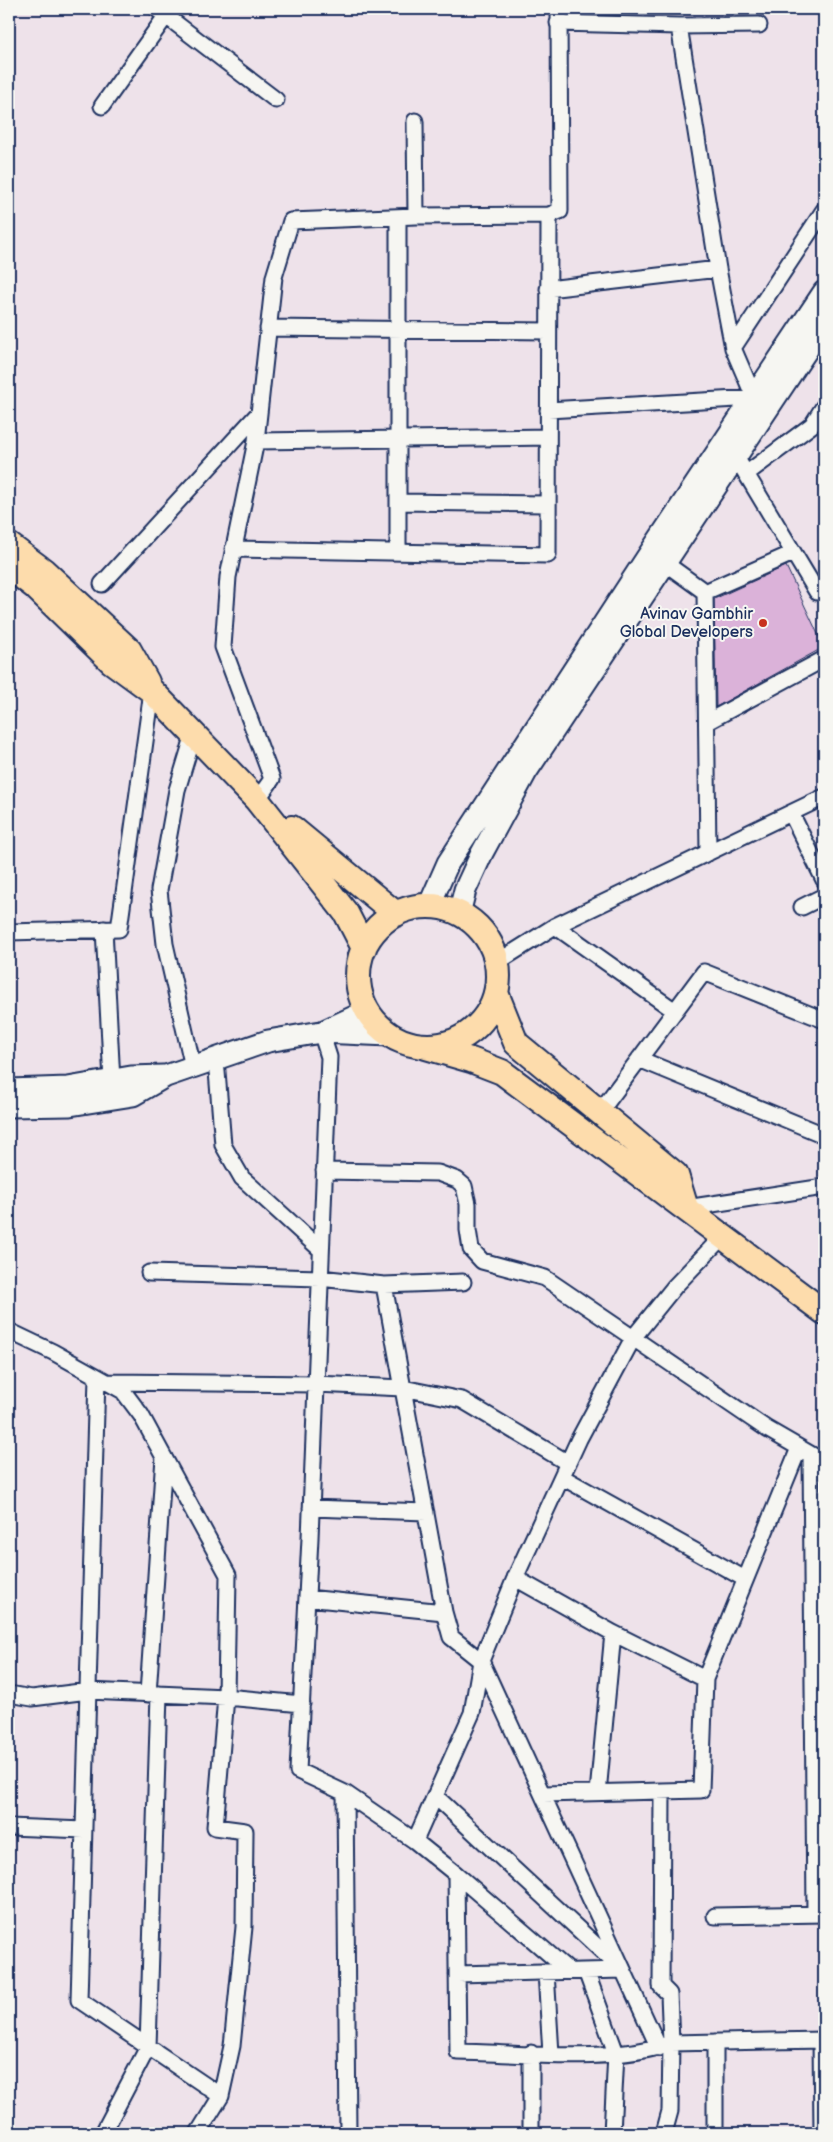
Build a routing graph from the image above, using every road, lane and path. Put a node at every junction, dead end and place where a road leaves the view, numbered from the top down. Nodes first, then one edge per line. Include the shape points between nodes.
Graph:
1 (162, 12) edge
2 (558, 16) edge
3 (759, 25) dead end
4 (679, 26) junction
5 (276, 100) dead end
6 (102, 106) dead end
7 (416, 121) dead end
8 (824, 210) edge
9 (549, 215) junction
10 (416, 216) junction
11 (398, 217) junction
12 (718, 269) junction
13 (548, 289) junction
14 (824, 292) edge
15 (824, 324) edge
16 (268, 328) junction
17 (398, 329) junction
18 (548, 331) junction
19 (733, 348) junction
20 (824, 406) edge
21 (758, 407) junction
22 (548, 410) junction
23 (259, 413) junction
24 (548, 436) junction
25 (398, 439) junction
26 (256, 441) junction
27 (735, 458) junction
28 (398, 502) junction
29 (548, 504) junction
30 (9, 545) edge
31 (233, 549) junction
32 (398, 552) junction
33 (793, 553) junction
34 (658, 558) junction
35 (9, 567) edge
36 (102, 584) dead end
37 (705, 592) junction
38 (817, 592) dead end
39 (824, 659) edge
40 (152, 690) junction
41 (706, 722) junction
42 (194, 734) junction
43 (824, 797) edge
44 (257, 800) junction
45 (791, 813) junction
46 (708, 853) junction
47 (824, 880) edge
48 (824, 896) edge
49 (429, 906) junction
50 (802, 906) dead end
51 (396, 914) junction
52 (459, 914) junction
53 (556, 926) junction
54 (104, 929) junction
55 (9, 932) edge
56 (364, 948) junction
57 (496, 963) junction
58 (496, 993) junction
59 (367, 1011) junction
60 (675, 1011) junction
61 (824, 1020) edge
62 (322, 1032) junction
63 (389, 1035) junction
64 (426, 1047) junction
65 (216, 1059) junction
66 (639, 1059) junction
67 (193, 1067) junction
68 (166, 1076) junction
69 (112, 1080) junction
70 (9, 1090) edge
71 (9, 1106) edge
72 (599, 1112) junction
73 (824, 1135) edge
74 (324, 1171) junction
75 (824, 1187) edge
76 (686, 1208) junction
77 (722, 1237) junction
78 (322, 1250) junction
79 (148, 1274) dead end
80 (320, 1278) junction
81 (463, 1282) dead end
82 (384, 1285) junction
83 (824, 1312) edge
84 (9, 1331) edge
85 (633, 1338) junction
86 (102, 1379) junction
87 (316, 1384) junction
88 (403, 1388) junction
89 (805, 1451) junction
90 (164, 1457) junction
91 (824, 1462) edge
92 (565, 1470) junction
93 (311, 1508) junction
94 (426, 1512) junction
95 (515, 1578) junction
96 (745, 1579) junction
97 (307, 1598) junction
98 (444, 1612) junction
99 (612, 1633) junction
100 (481, 1661) junction
101 (705, 1679) junction
102 (88, 1691) junction
103 (9, 1694) edge
104 (153, 1694) junction
105 (226, 1697) junction
106 (302, 1704) junction
107 (662, 1791) junction
108 (345, 1793) junction
109 (598, 1793) junction
110 (543, 1794) junction
111 (435, 1796) junction
112 (9, 1827) edge
113 (84, 1830) junction
114 (415, 1841) junction
115 (456, 1874) junction
116 (820, 1914) edge
117 (714, 1916) dead end
118 (623, 1970) junction
119 (586, 1971) junction
120 (546, 1972) junction
121 (569, 1972) junction
122 (457, 1974) junction
123 (823, 2040) edge
124 (715, 2042) junction
125 (665, 2046) junction
126 (148, 2047) junction
127 (616, 2053) junction
128 (531, 2054) junction
129 (552, 2054) junction
130 (221, 2096) junction
131 (103, 2133) edge
132 (198, 2133) edge
133 (348, 2133) edge
134 (532, 2133) edge
135 (612, 2133) edge
136 (664, 2133) edge
137 (715, 2133) edge
138 (822, 2133) edge

1 - 5 street
1 - 6 street
2 - 4 street
2 - 9 street via 560,211
3 - 4 street
4 - 12 street
7 - 10 street
8 - 19 street
9 - 10 street
9 - 13 street
10 - 11 street
11 - 16 street via 291,221 274,277
11 - 17 street
12 - 13 street
12 - 19 street
13 - 18 street
14 - 21 street
15 - 21 street
16 - 17 street
16 - 23 street
17 - 18 street
17 - 25 street
18 - 22 street
19 - 21 street
20 - 27 street via 812,425
21 - 22 street
21 - 27 street
22 - 24 street
23 - 26 street
23 - 36 street
24 - 25 street
24 - 29 street
25 - 26 street
25 - 28 street
26 - 31 street
27 - 33 street
27 - 34 street
28 - 29 street
28 - 32 street
29 - 32 street via 548,555
30 - 40 main road via 44,570 129,650
31 - 32 street
31 - 44 street via 223,647 272,779
33 - 37 street
33 - 38 street
34 - 37 street
34 - 49 street via 448,863
34 - 52 street via 526,772 482,852 465,890
35 - 40 main road via 34,586 111,661
37 - 41 street
39 - 41 street
40 - 42 main road
40 - 54 street via 119,929
41 - 46 street
42 - 44 main road
42 - 67 street via 177,790 159,890 165,944
43 - 45 street
44 - 51 main road
44 - 56 main road via 346,913
45 - 46 street
45 - 47 street
46 - 53 street
48 - 50 street
49 - 51 main road
49 - 52 main road
51 - 56 main road via 377,928
52 - 57 main road via 481,932
53 - 57 street
53 - 60 street
54 - 55 street
54 - 69 street
56 - 59 main road via 358,969 359,991
57 - 58 main road
58 - 64 main road via 486,1015 470,1032 449,1043
58 - 72 main road via 516,1043
59 - 62 street
59 - 63 main road
60 - 61 street via 704,972
60 - 66 street
62 - 63 street
62 - 65 street via 268,1040
62 - 74 street via 329,1057
63 - 64 main road
64 - 76 main road via 502,1072
65 - 67 street
65 - 78 street via 224,1146 242,1178
66 - 72 street
66 - 73 street
67 - 68 street
68 - 69 street
68 - 71 street via 133,1095 70,1104
69 - 70 street via 68,1088
72 - 76 main road via 676,1175
74 - 78 street
74 - 85 street via 438,1173 457,1180 464,1186 468,1204 471,1249 482,1261 545,1278
75 - 76 street
76 - 77 main road
77 - 83 main road
77 - 85 street via 675,1286
78 - 80 street
79 - 80 street
80 - 82 street
80 - 87 street
81 - 82 street
82 - 88 street
84 - 86 street
85 - 89 street via 767,1430
85 - 92 street
86 - 87 street
86 - 90 street via 123,1391 141,1415
86 - 102 street
87 - 88 street
87 - 93 street
88 - 92 street via 462,1400
88 - 94 street
89 - 91 street
89 - 96 street
89 - 116 street
90 - 104 street
90 - 105 street via 228,1575
92 - 95 street
92 - 96 street
93 - 94 street
93 - 97 street
94 - 98 street
95 - 99 street
95 - 100 street
96 - 101 street
97 - 98 street
97 - 106 street
98 - 100 street via 451,1637
99 - 101 street
99 - 109 street
100 - 110 street
100 - 111 street via 472,1713
101 - 107 street via 701,1790
102 - 103 street via 32,1698
102 - 104 street
102 - 113 street
104 - 105 street
104 - 126 street
105 - 106 street
105 - 130 street via 215,1827 244,1831 244,1927 232,2046
106 - 108 street via 298,1771
107 - 109 street
107 - 125 street via 661,1986 668,1994
108 - 114 street
108 - 133 street
109 - 110 street
110 - 118 street
111 - 114 street
111 - 118 street
112 - 113 street
113 - 126 street via 79,2000
114 - 115 street
115 - 121 street
115 - 122 street
116 - 117 street
118 - 119 street
118 - 125 street
119 - 121 street
119 - 127 street
120 - 121 street
120 - 122 street
120 - 129 street
122 - 128 street via 458,2052
123 - 124 street
123 - 138 street
124 - 125 street
124 - 137 street
125 - 127 street via 651,2051
125 - 136 street via 670,2111
126 - 130 street
126 - 131 street
127 - 129 street
127 - 135 street
128 - 129 street
128 - 134 street
130 - 132 street

